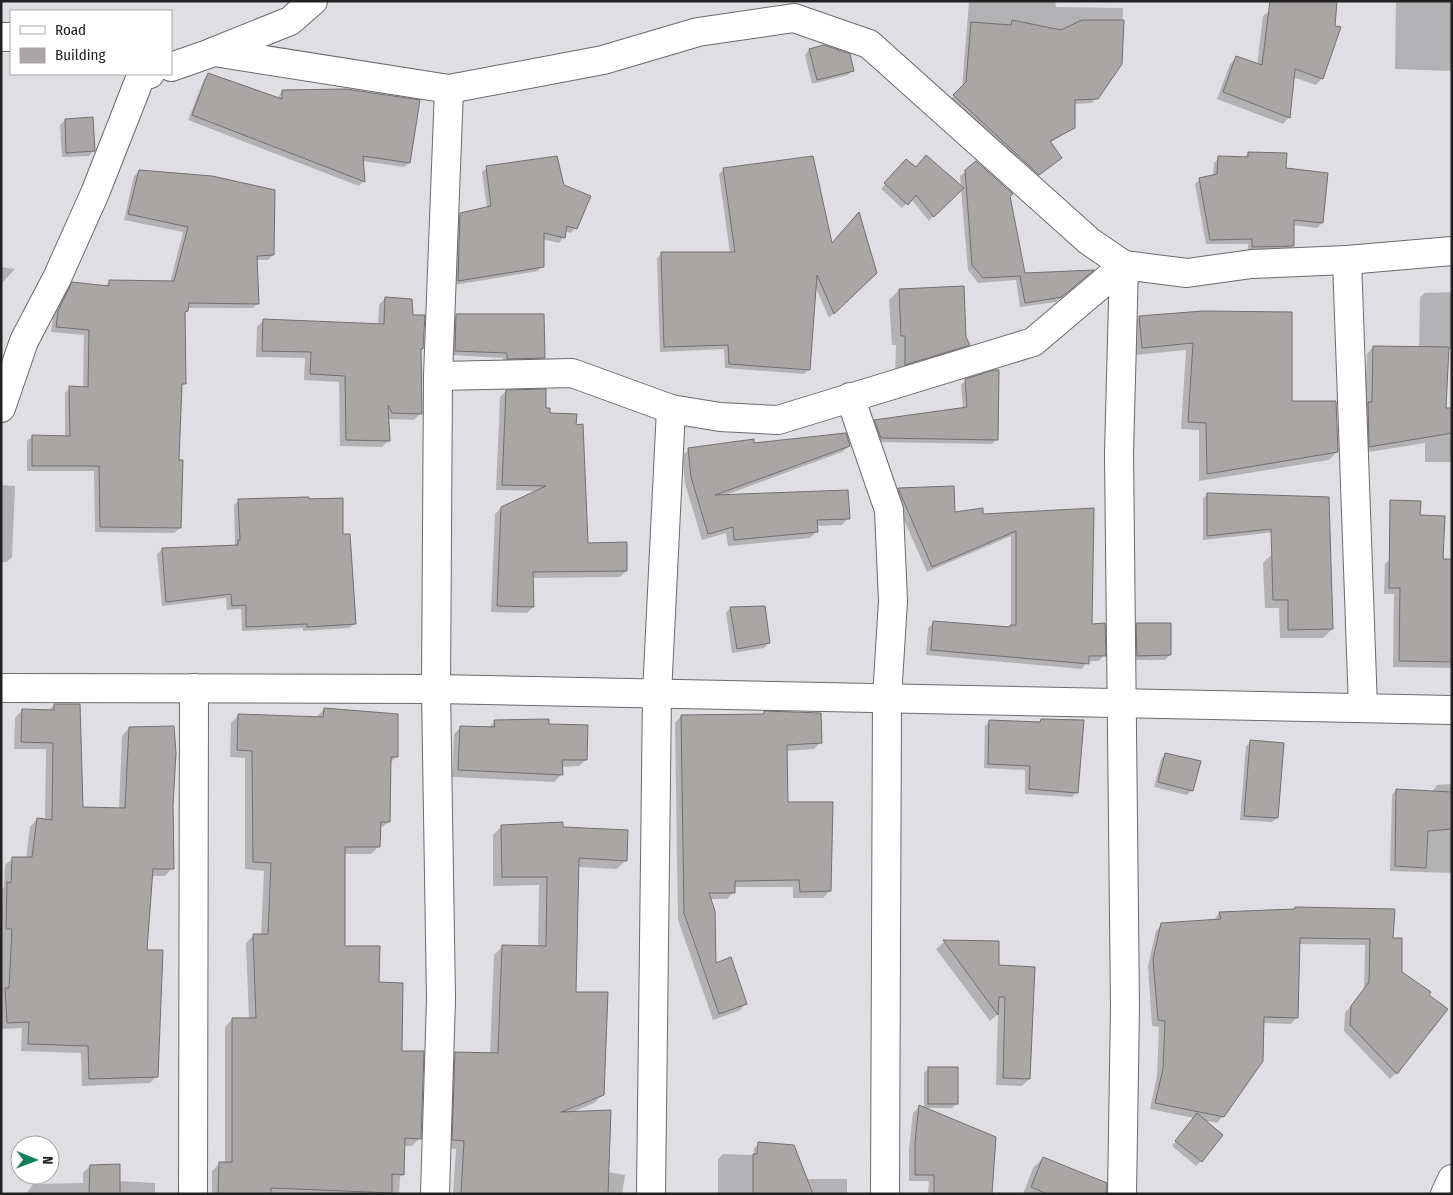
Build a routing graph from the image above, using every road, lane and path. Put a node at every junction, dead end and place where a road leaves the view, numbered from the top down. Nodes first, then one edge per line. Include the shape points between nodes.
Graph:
1 (313, 1) edge
2 (172, 49) edge
3 (214, 52) junction
4 (172, 67) edge
5 (146, 75) edge
6 (450, 89) junction
7 (1452, 251) edge
8 (1347, 260) junction
9 (1124, 265) junction
10 (438, 376) junction
11 (850, 397) junction
12 (1, 408) edge
13 (671, 409) junction
14 (1, 688) edge
15 (194, 688) junction
16 (436, 689) junction
17 (657, 694) junction
18 (887, 698) junction
19 (1120, 703) junction
20 (1363, 708) junction
21 (1452, 710) edge
22 (1452, 1179) edge
23 (193, 1194) edge
24 (435, 1194) edge
25 (650, 1194) edge
26 (885, 1194) edge
27 (1122, 1194) edge
28 (1445, 1194) edge

1 - 3 street via 290,21
2 - 3 street
3 - 4 street
3 - 6 street
5 - 12 street via 142,76 57,278 24,341
6 - 9 street via 604,60 698,32 794,18 869,44 1088,241
6 - 10 street
7 - 8 street
8 - 9 street via 1252,264 1187,273
8 - 20 street
9 - 11 street via 1033,342
9 - 19 street via 1119,453
10 - 13 street via 572,373
10 - 16 street
11 - 13 street via 778,420 720,417
11 - 18 street via 889,510 894,601
13 - 17 street
14 - 15 street
15 - 16 street
15 - 23 street
16 - 17 street
16 - 24 street via 441,999
17 - 18 street
17 - 25 street
18 - 19 street
18 - 26 street
19 - 20 street
19 - 27 street via 1125,1007
20 - 21 street
22 - 28 street

